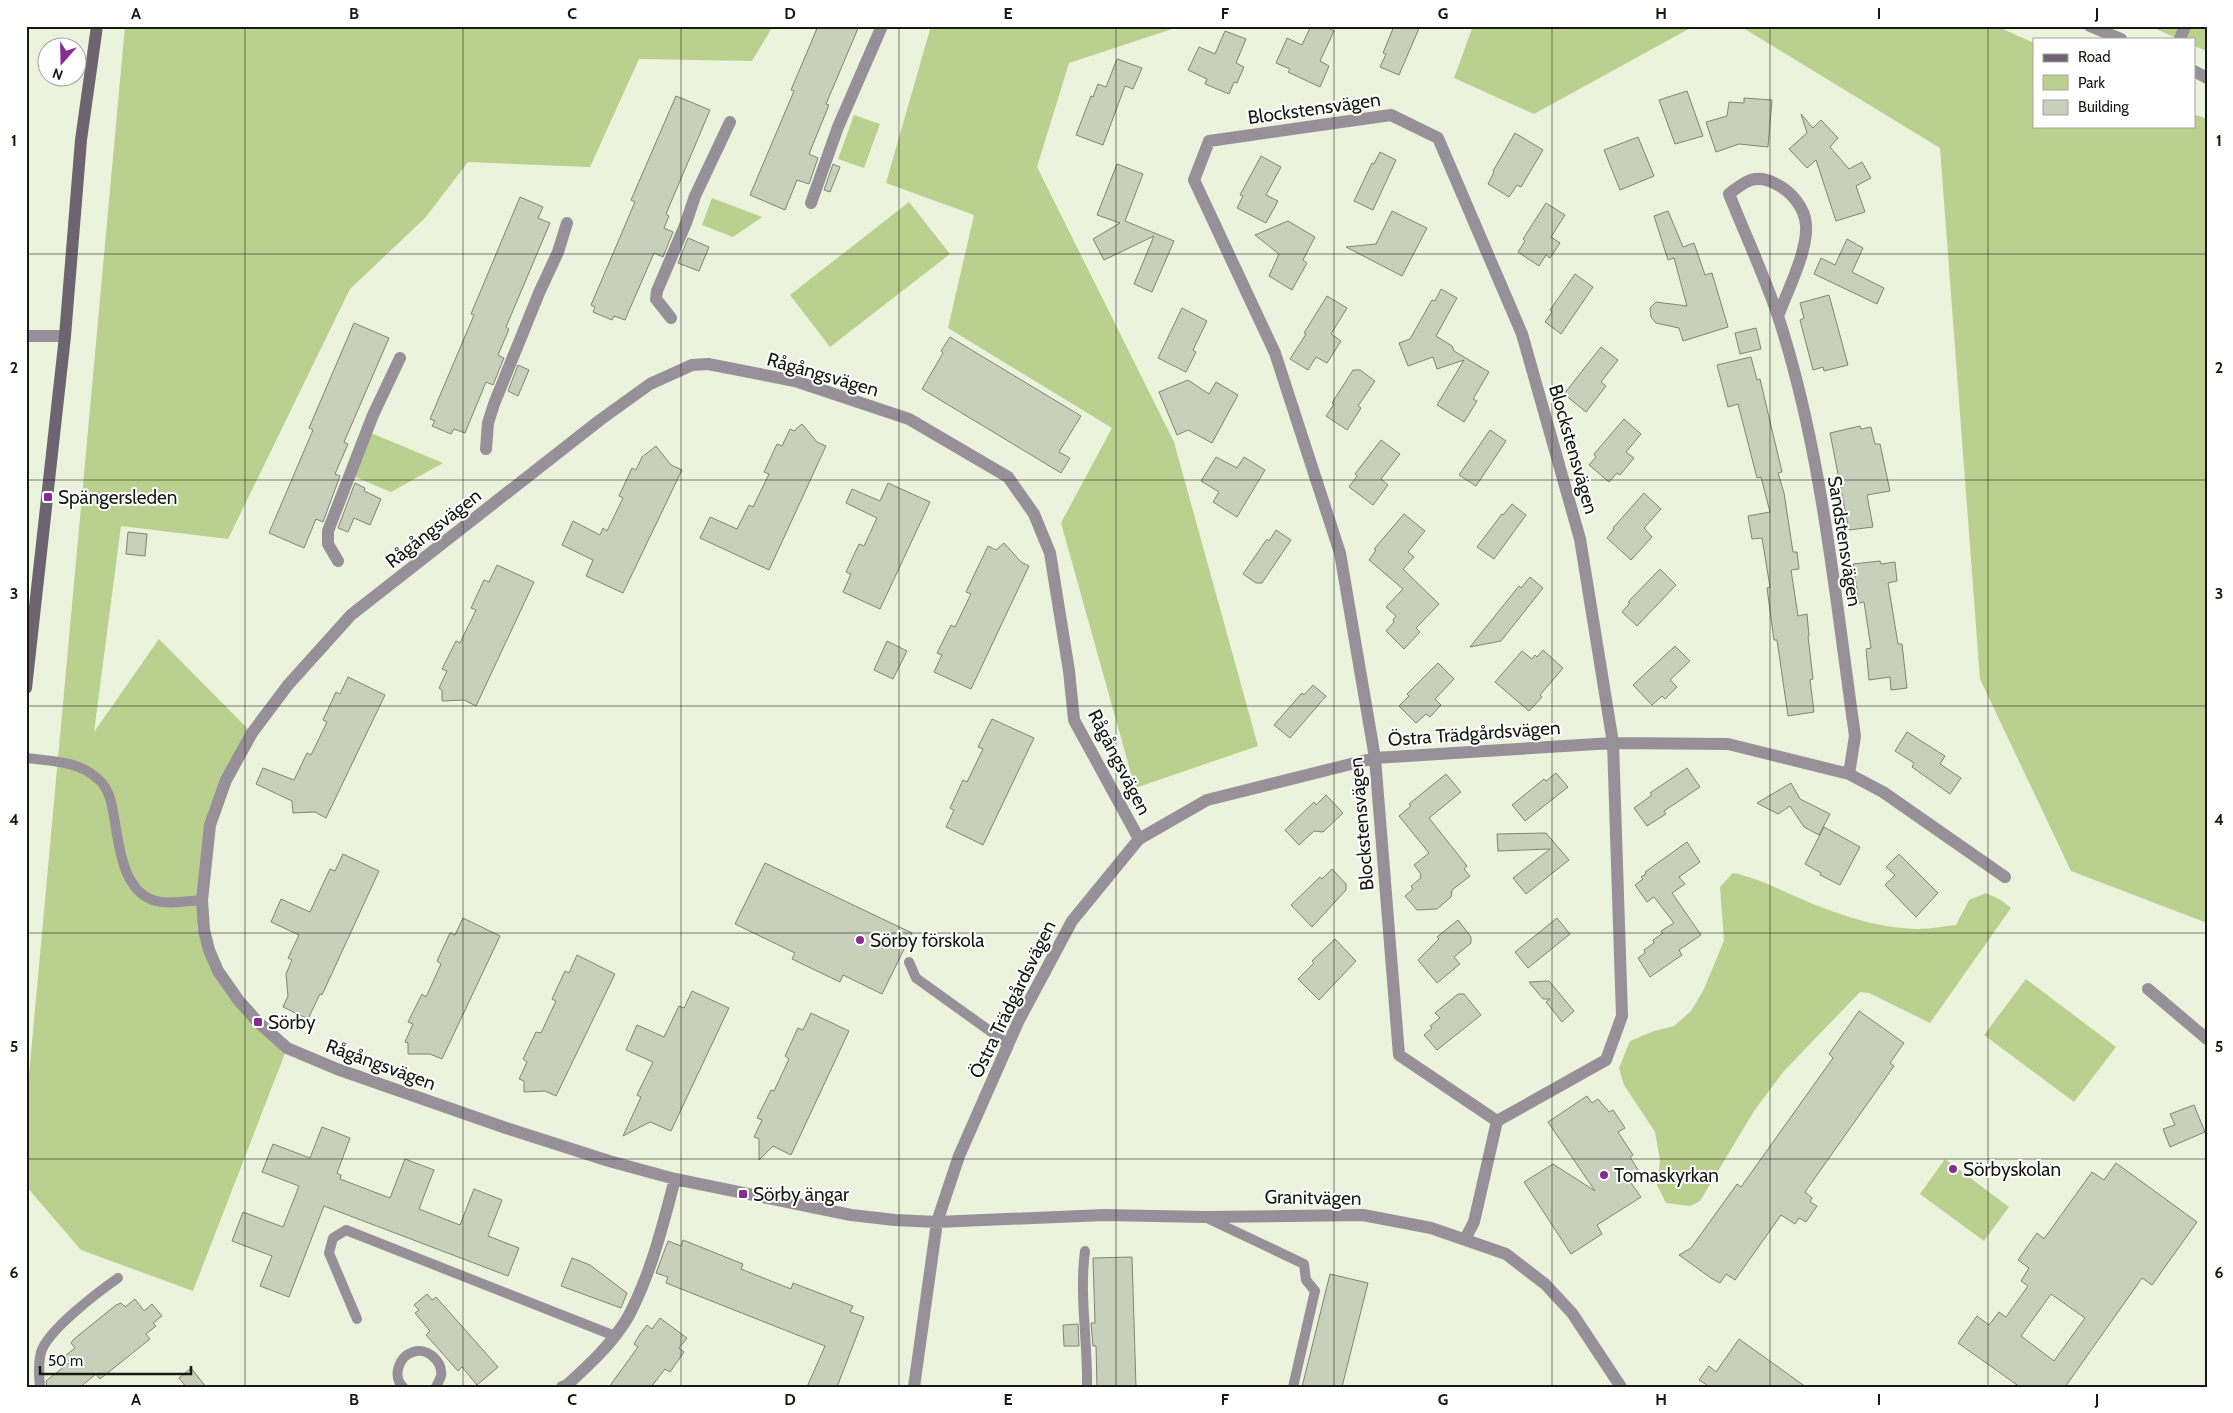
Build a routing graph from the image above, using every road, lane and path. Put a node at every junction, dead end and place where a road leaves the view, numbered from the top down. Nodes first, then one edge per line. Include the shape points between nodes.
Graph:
1 (98, 26) edge
2 (882, 26) edge
3 (2090, 26) edge
4 (2185, 26) edge
5 (2119, 38) edge
6 (2180, 38) edge
7 (730, 122) dead end
8 (811, 203) dead end
9 (567, 223) dead end
10 (1778, 316) junction
11 (671, 318) dead end
12 (26, 336) edge
13 (65, 336) junction
14 (400, 358) dead end
15 (486, 449) dead end
16 (338, 561) dead end
17 (26, 688) edge
18 (1613, 743) junction
19 (26, 758) edge
20 (1375, 758) junction
21 (1848, 774) junction
22 (1139, 839) junction
23 (2005, 878) dead end
24 (202, 900) junction
25 (909, 962) dead end
26 (2148, 989) dead end
27 (2207, 1039) edge
28 (1008, 1044) junction
29 (1497, 1121) junction
30 (675, 1179) junction
31 (1205, 1217) junction
32 (937, 1222) junction
33 (1465, 1240) junction
34 (1085, 1251) dead end
35 (118, 1278) dead end
36 (357, 1319) dead end
37 (615, 1336) junction
38 (40, 1387) edge
39 (403, 1387) edge
40 (436, 1387) edge
41 (562, 1387) edge
42 (914, 1387) edge
43 (1087, 1387) edge
44 (1293, 1387) edge
45 (1621, 1387) edge

1 - 13 main road via 81,140
2 - 8 street via 838,127
3 - 5 street
4 - 6 street
7 - 11 street via 695,196 657,291 656,299
9 - 15 street via 558,252 494,404 488,423
10 - 10 street, Sandstensvägen via 1728,194 1745,181 1766,178 1784,188 1799,204 1806,225 1801,256
10 - 21 street, Sandstensvägen via 1822,503 1855,736
12 - 13 street
13 - 17 main road
14 - 16 street via 328,531 328,544
18 - 20 street, Östra Trädgårdsvägen
18 - 20 street, Blockstensvägen via 1580,540 1522,334 1438,138 1391,115 1209,141 1194,180 1275,353 1340,553
18 - 21 street, Östra Trädgårdsvägen via 1728,744
18 - 29 street, Blockstensvägen via 1622,1016 1606,1060
19 - 24 lane via 76,765 99,779 112,805 122,859 141,894 154,901
20 - 22 street, Östra Trädgårdsvägen via 1207,800
20 - 29 street, Blockstensvägen via 1400,1055
21 - 23 street, Östra Trädgårdsvägen via 1883,792
22 - 24 street, Rågångsvägen via 1074,720 1050,553 1034,514 1008,476 909,419 796,381 708,364 692,365 650,384 600,420 351,616 288,685 252,733 226,780 210,825
22 - 28 street, Östra Trädgårdsvägen via 1072,921
24 - 30 street, Rågångsvägen via 204,930 218,971 239,1001 287,1048 337,1069 506,1128
25 - 28 lane via 916,978
26 - 27 street
28 - 32 street, Östra Trädgårdsvägen via 959,1156
29 - 33 street via 1474,1222
30 - 32 street, Rågångsvägen via 851,1215
30 - 37 street via 640,1290
31 - 32 street, Granitvägen via 1104,1215
31 - 33 street, Granitvägen via 1363,1215 1431,1228
31 - 44 lane via 1304,1264 1306,1280 1316,1291
32 - 42 street, Östra Trädgårdsvägen
33 - 45 street, Granitvägen via 1506,1254 1545,1284 1572,1313
34 - 43 lane via 1082,1276
35 - 38 lane via 52,1334 41,1351
36 - 37 lane via 329,1253 333,1238 346,1230
37 - 41 street via 593,1361
39 - 40 lane via 397,1371 402,1359 414,1351 428,1352 438,1361 441,1374

